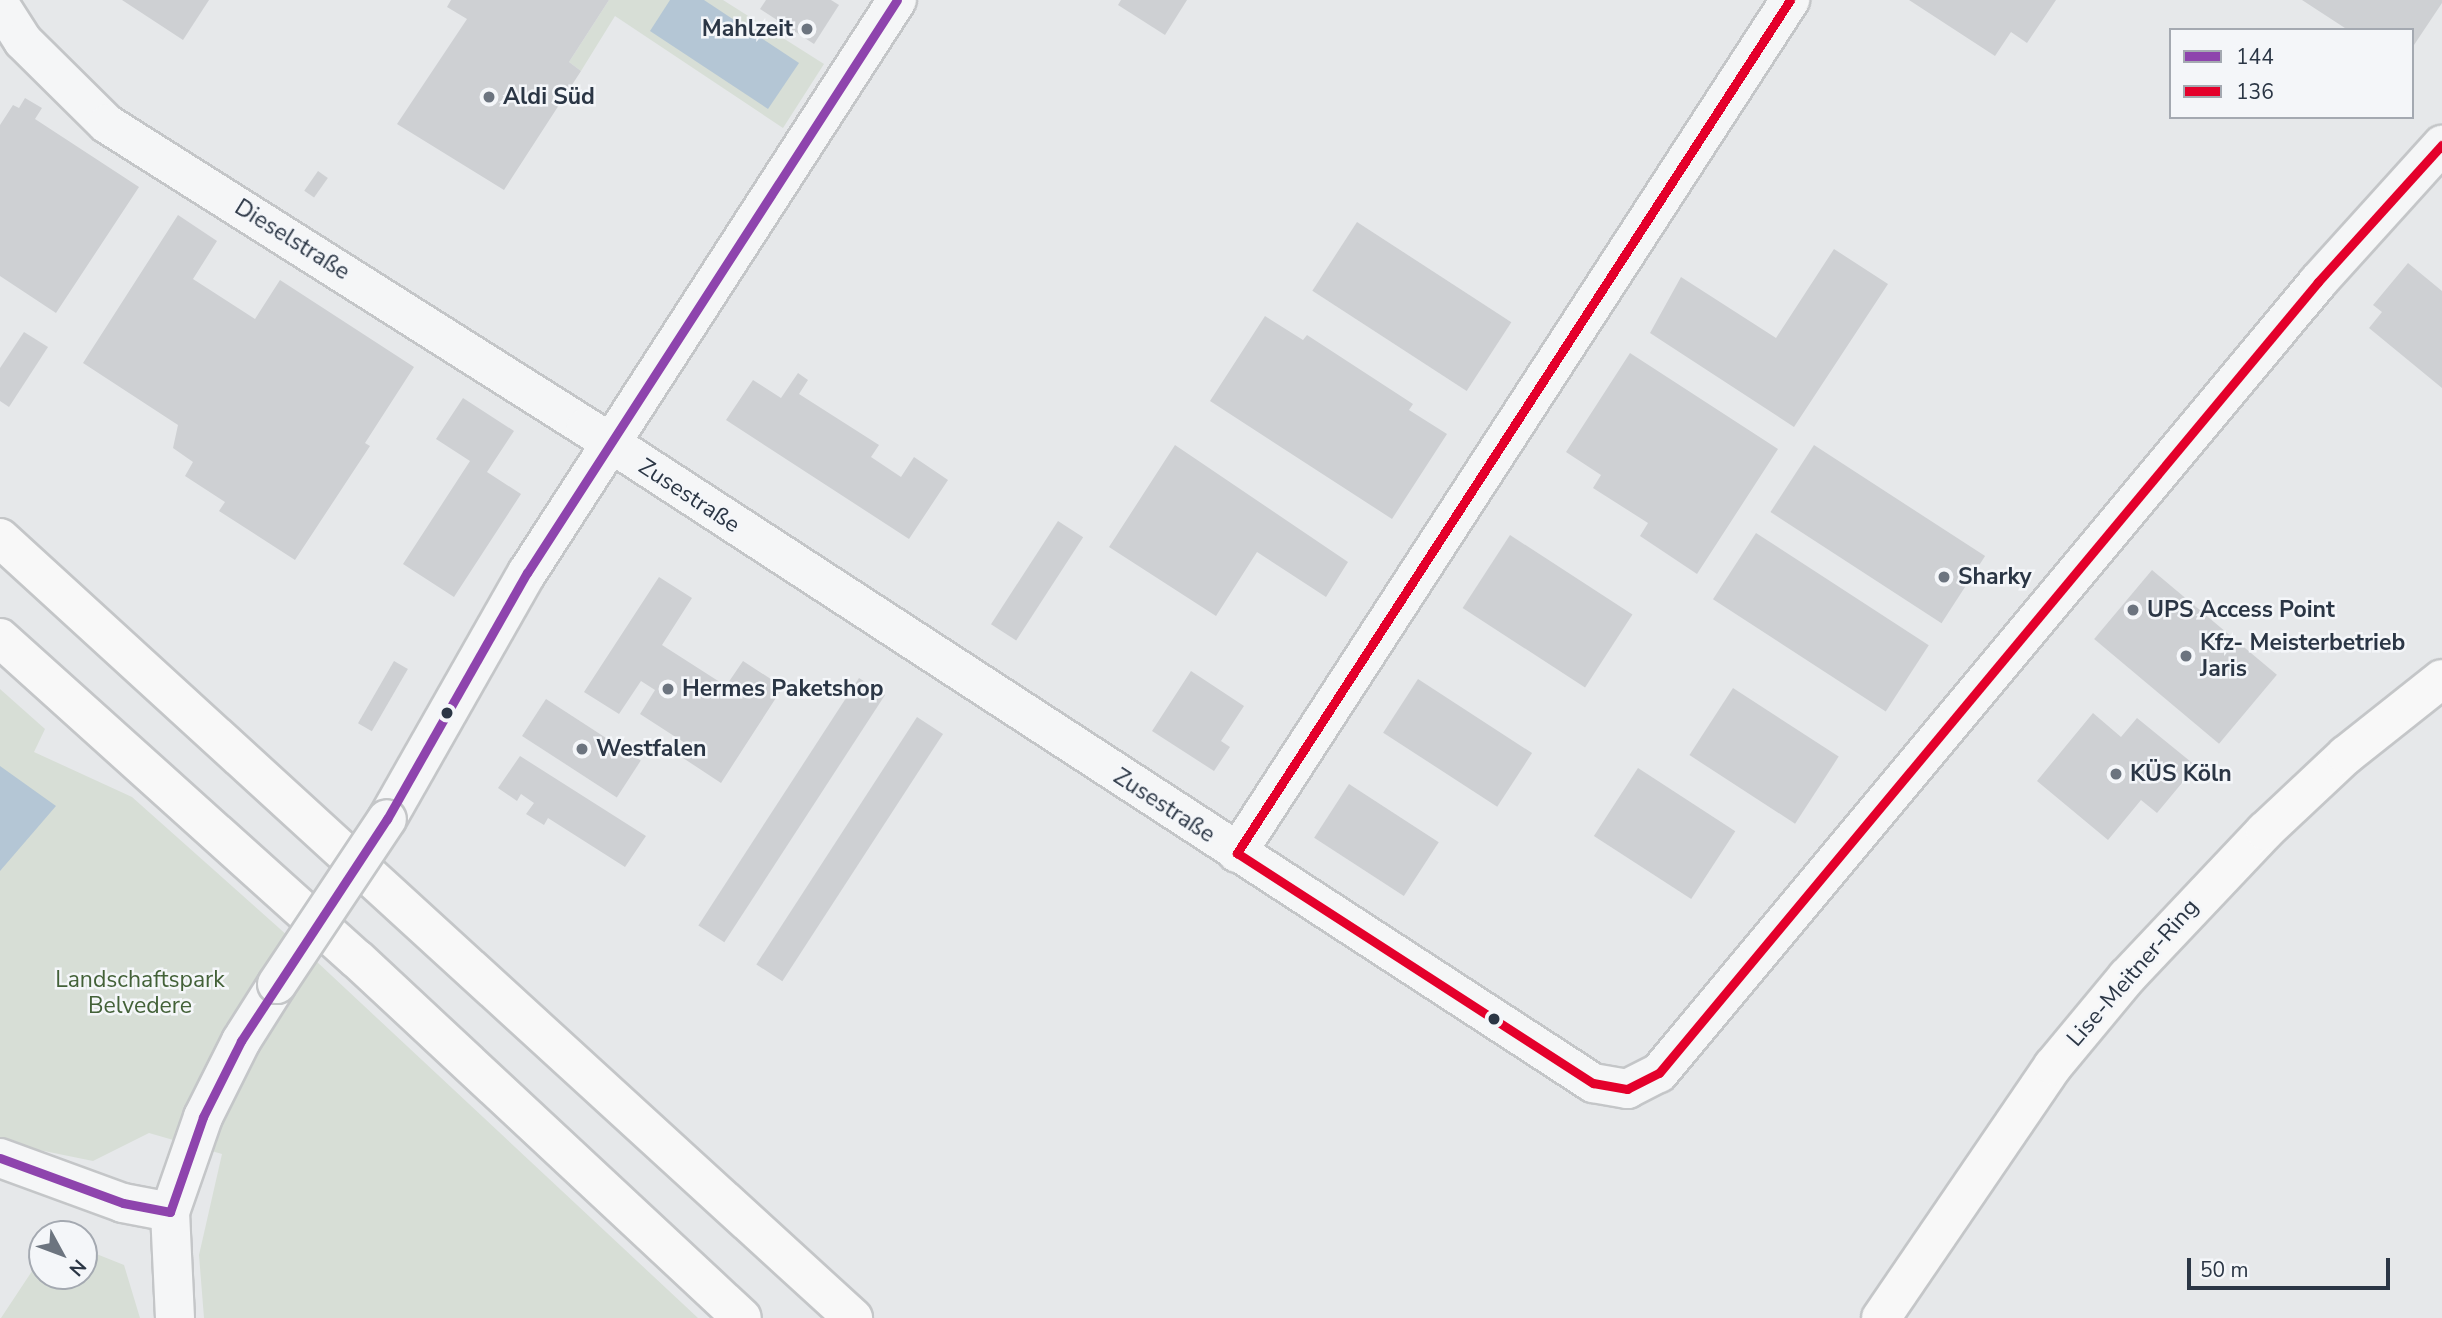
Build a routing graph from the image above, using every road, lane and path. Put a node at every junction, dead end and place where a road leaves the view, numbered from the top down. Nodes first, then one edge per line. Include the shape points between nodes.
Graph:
1 (897, 0) edge
2 (1790, 0) edge
3 (0, 5) edge
4 (2442, 145) edge
5 (611, 444) junction
6 (0, 538) edge
7 (0, 638) edge
8 (2442, 679) edge
9 (1237, 853) junction
10 (0, 1158) edge
11 (170, 1212) junction
12 (175, 1318) edge
13 (742, 1318) edge
14 (853, 1318) edge
15 (1881, 1318) edge

1 - 5 street
2 - 9 street
3 - 5 street, Dieselstraße via 23,41 107,124
4 - 9 street, Zusestraße via 2318,282 1659,1073 1627,1089 1593,1083
5 - 9 street, Zusestraße
5 - 11 street, bridge via 527,573 387,819 241,1041 203,1117
6 - 14 main road
7 - 13 main road via 357,959
8 - 15 main road, Lise-Meitner-Ring via 2346,755 2265,831 2127,977 2053,1066
10 - 11 street via 123,1203
11 - 12 street

